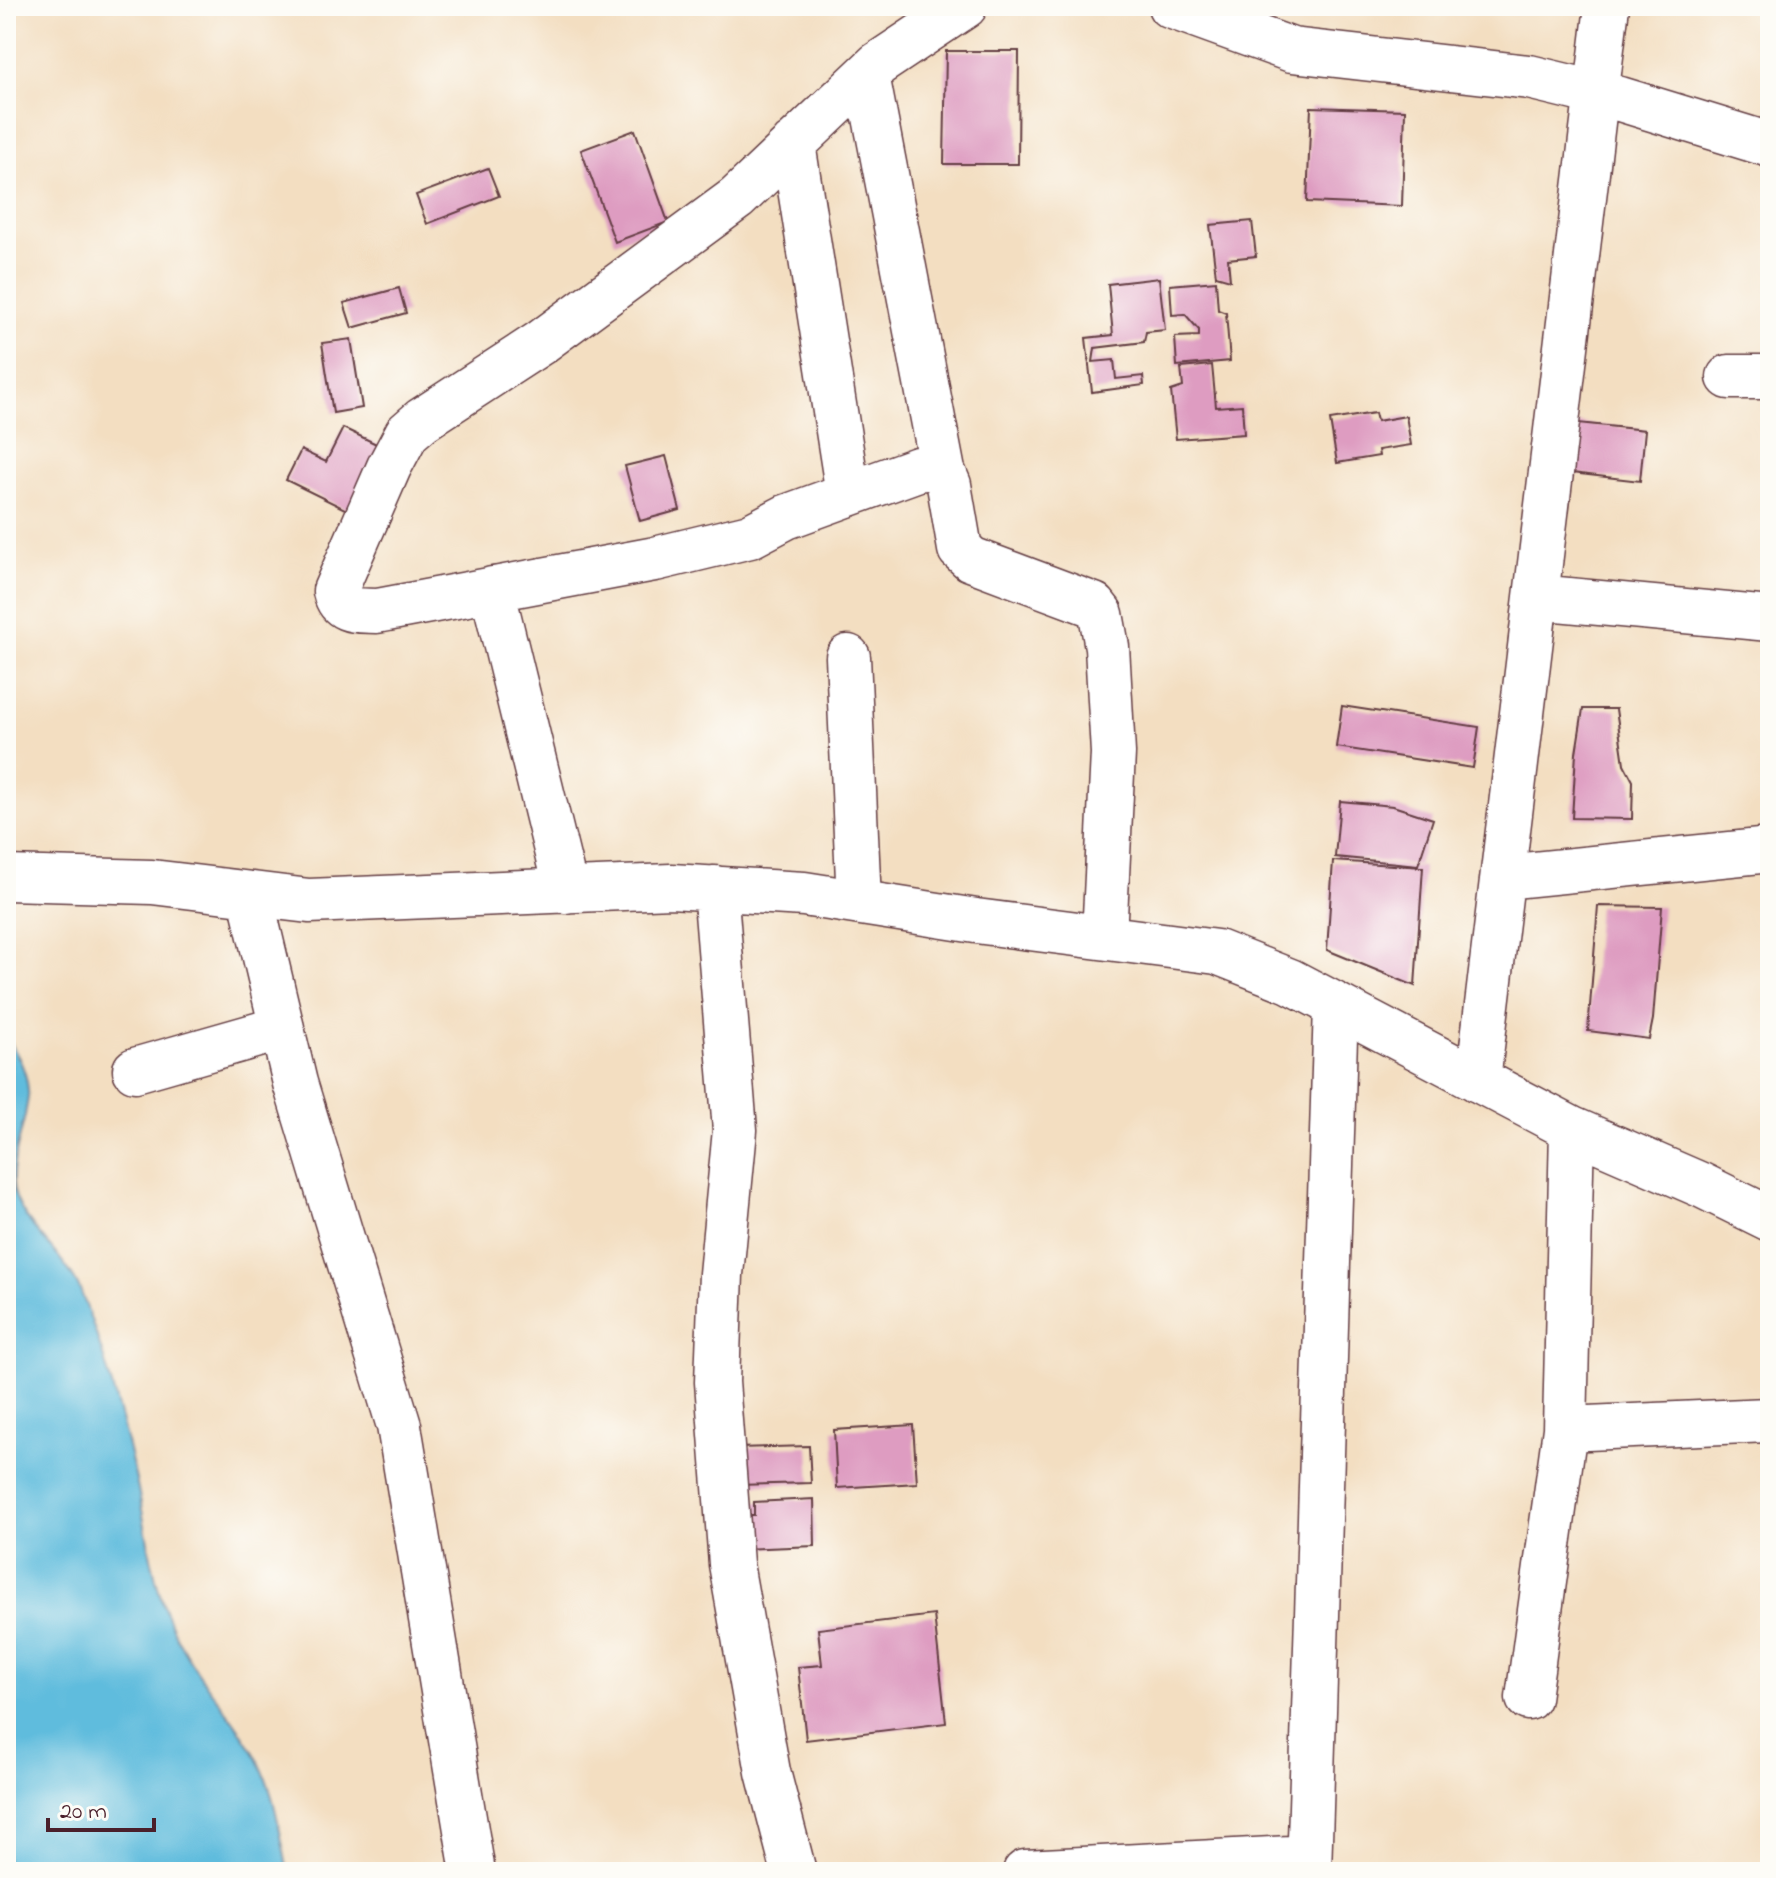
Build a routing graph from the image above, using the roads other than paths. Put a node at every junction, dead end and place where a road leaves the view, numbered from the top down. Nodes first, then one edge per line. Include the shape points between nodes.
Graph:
1 (965, 6) edge
2 (1170, 6) edge
3 (1607, 6) edge
4 (867, 75) junction
5 (1596, 93) junction
6 (793, 144) junction
7 (1770, 145) edge
8 (943, 471) junction
9 (848, 494) junction
10 (492, 589) junction
11 (1536, 597) junction
12 (1770, 619) edge
13 (848, 657) dead end
14 (1770, 850) edge
15 (1503, 877) junction
16 (6, 878) edge
17 (715, 888) junction
18 (566, 891) junction
19 (250, 894) junction
20 (859, 902) junction
21 (1104, 937) junction
22 (1336, 1005) junction
23 (282, 1028) junction
24 (135, 1070) dead end
25 (1478, 1080) junction
26 (1572, 1129) junction
27 (1770, 1219) edge
28 (1565, 1429) junction
29 (1769, 1431) edge
30 (1528, 1698) dead end
31 (1309, 1865) edge
32 (473, 1872) edge
33 (794, 1872) edge
34 (1025, 1872) edge

1 - 4 street
2 - 5 street via 1292,50 1529,77
3 - 5 street
4 - 6 street
4 - 8 street
5 - 7 street
5 - 11 street
6 - 9 street
6 - 10 street via 737,198 407,433 335,591 337,601 352,610 377,611
8 - 9 street via 918,469
8 - 21 street via 960,549 971,559 1094,605 1101,614 1113,753
9 - 10 street via 750,536
10 - 18 street
11 - 12 street
11 - 15 street
13 - 20 street
14 - 15 street
15 - 25 street
16 - 19 street via 152,882
17 - 18 street
17 - 20 street
17 - 33 street via 735,1130 717,1382 731,1564 768,1772
18 - 19 street via 309,901
19 - 23 street
20 - 21 street
21 - 22 street via 1217,952
22 - 25 street
22 - 31 street
23 - 24 street
23 - 32 street via 399,1426
25 - 26 street
26 - 27 street
26 - 28 street
28 - 29 street
28 - 30 street
31 - 34 street

